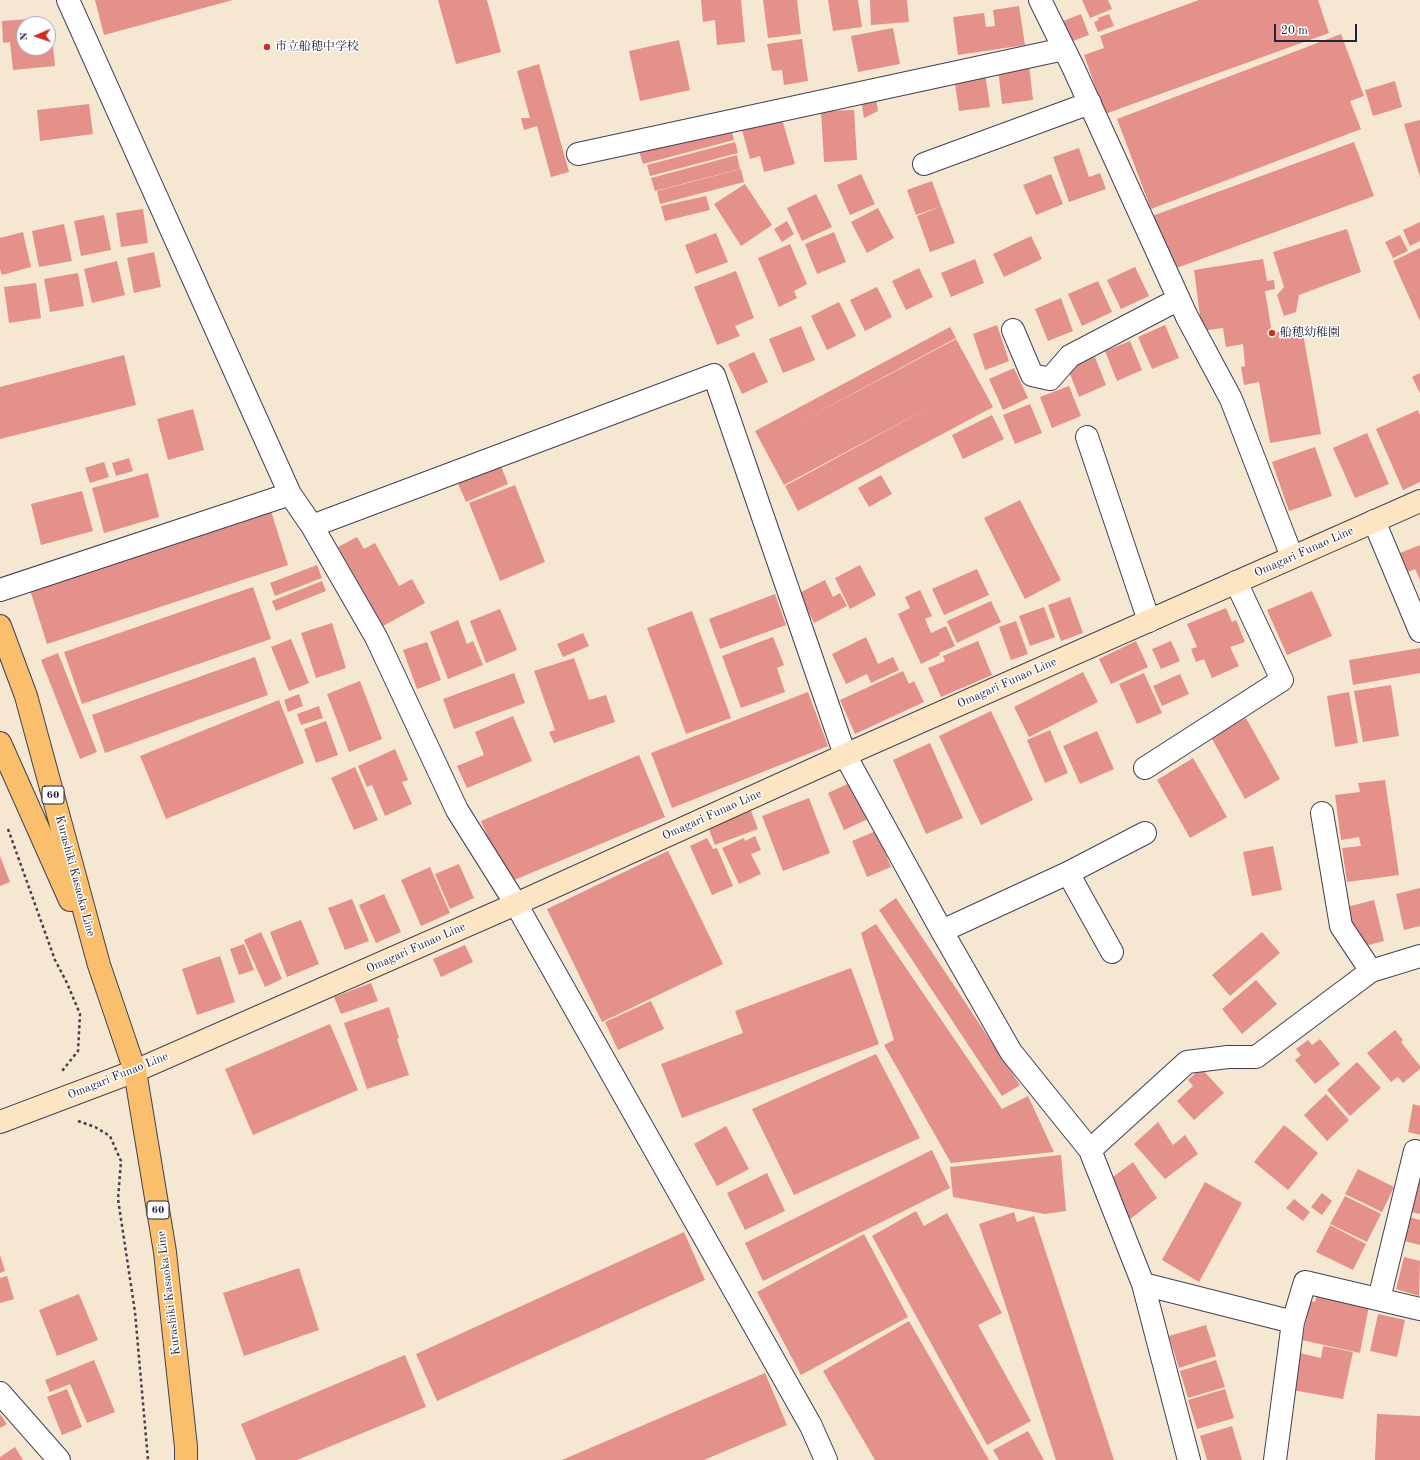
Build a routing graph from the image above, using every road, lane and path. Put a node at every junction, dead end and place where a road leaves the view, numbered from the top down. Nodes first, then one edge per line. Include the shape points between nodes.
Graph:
1 (68, 0) edge
2 (1040, 0) edge
3 (1064, 49) junction
4 (1090, 103) junction
5 (578, 154) dead end
6 (924, 164) dead end
7 (1179, 299) junction
8 (1013, 330) dead end
9 (1087, 437) dead end
10 (290, 494) junction
11 (1420, 501) edge
12 (1374, 521) junction
13 (312, 526) junction
14 (1292, 557) junction
15 (1236, 582) junction
16 (0, 590) edge
17 (1149, 621) junction
18 (0, 626) edge
19 (1420, 631) edge
20 (0, 743) edge
21 (844, 755) junction
22 (1145, 768) dead end
23 (1322, 813) dead end
24 (8, 827) dead end
25 (1145, 833) dead end
26 (1068, 873) junction
27 (516, 904) junction
28 (942, 931) junction
29 (1112, 952) dead end
30 (1420, 956) edge
31 (99, 965) junction
32 (1371, 971) junction
33 (135, 1071) junction
34 (62, 1098) junction
35 (0, 1122) edge
36 (1090, 1150) junction
37 (1420, 1153) edge
38 (1143, 1284) junction
39 (1379, 1299) junction
40 (1420, 1309) edge
41 (1293, 1322) junction
42 (0, 1393) edge
43 (59, 1460) edge
44 (148, 1460) edge
45 (186, 1460) edge
46 (826, 1460) edge
47 (1189, 1460) edge
48 (1276, 1460) edge

1 - 10 street
2 - 3 street
3 - 4 street
3 - 5 street
4 - 6 street
4 - 7 street
7 - 8 street via 1070,356 1050,379 1032,375
7 - 14 street via 1231,399
9 - 17 street
10 - 13 street
10 - 16 street
11 - 12 main road, Omagari Funao Line
12 - 14 main road, Omagari Funao Line
12 - 19 street
13 - 21 street via 714,375
13 - 27 street via 376,637 457,810
14 - 15 main road, Omagari Funao Line
15 - 17 main road, Omagari Funao Line
15 - 22 street via 1282,680
17 - 21 main road, Omagari Funao Line
18 - 31 main road, Kurashiki Kasaoka Line / 60 via 26,696
20 - 31 main road, Kurashiki Kasaoka Line / 60
21 - 27 main road, Omagari Funao Line
21 - 28 street
23 - 32 street via 1341,926
24 - 34 path via 55,960 80,1014 78,1051 53,1081
25 - 26 street
26 - 28 street
26 - 29 street
27 - 33 main road, Omagari Funao Line
27 - 46 street via 811,1426
28 - 36 street via 1011,1052
30 - 32 street
31 - 33 main road, Kurashiki Kasaoka Line / 60
32 - 36 street via 1256,1057 1228,1057 1187,1062
33 - 34 main road, Omagari Funao Line
33 - 45 main road, Kurashiki Kasaoka Line / 60 via 166,1252
34 - 35 main road, Omagari Funao Line
34 - 44 path via 73,1119 110,1136 121,1161 118,1199 135,1312
36 - 38 street
37 - 39 street via 1415,1151
38 - 41 street
38 - 47 street
39 - 40 street
39 - 41 street via 1305,1282
41 - 48 street
42 - 43 street

